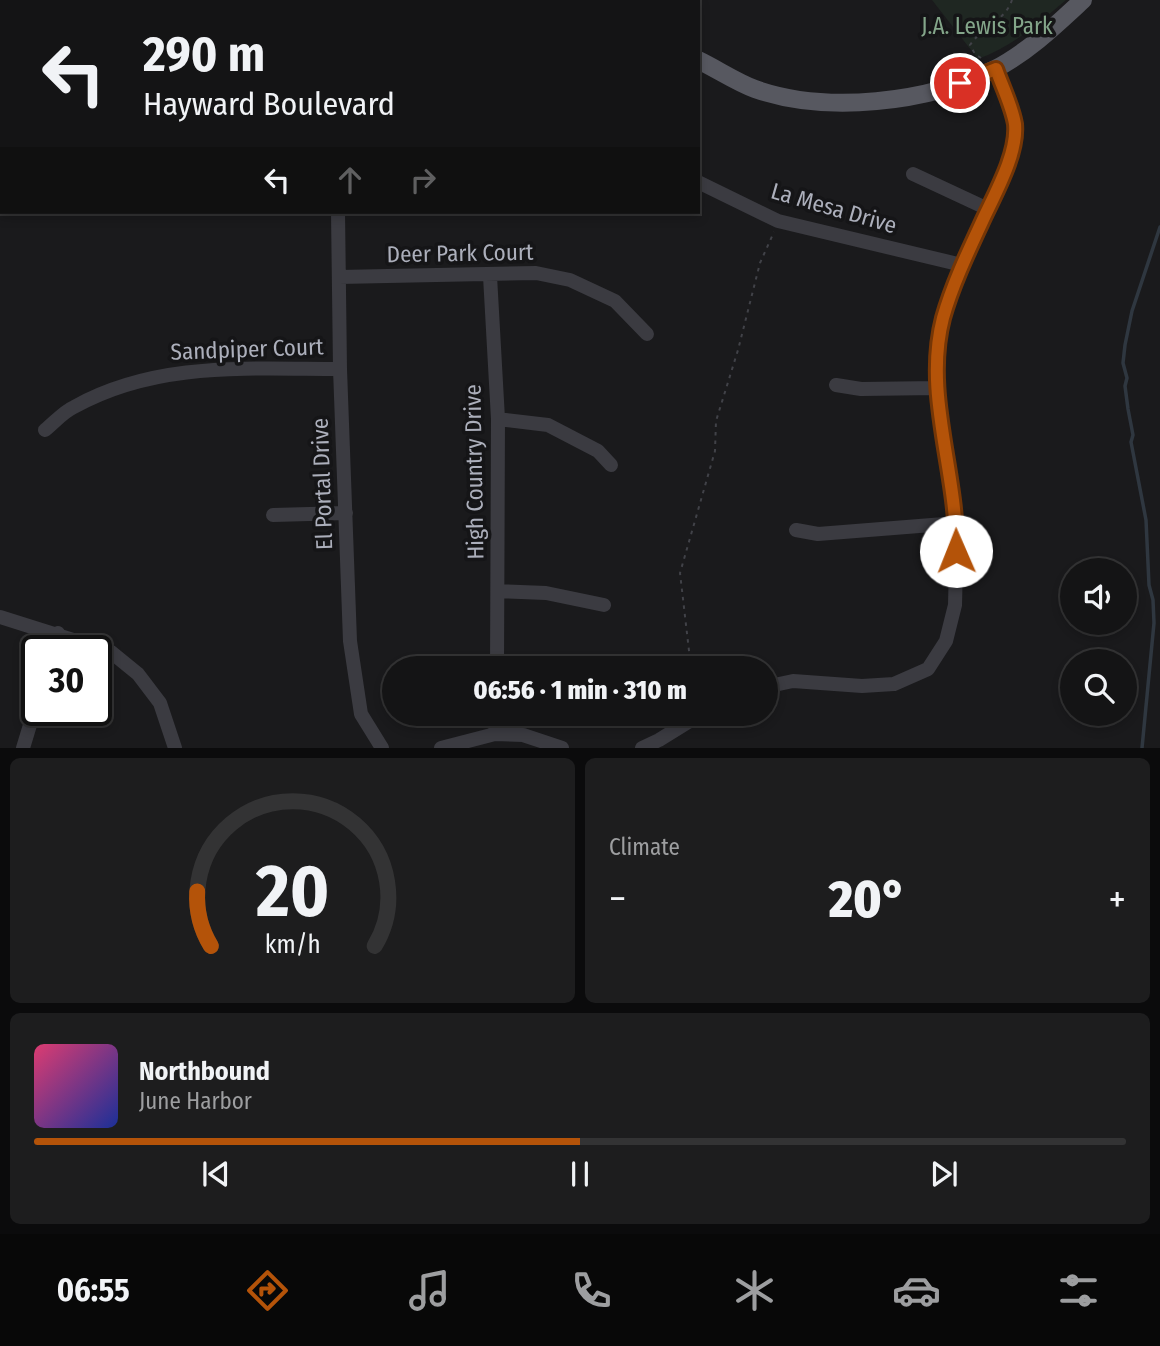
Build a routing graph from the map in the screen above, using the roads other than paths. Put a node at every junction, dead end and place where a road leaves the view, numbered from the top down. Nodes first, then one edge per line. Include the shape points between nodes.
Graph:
1 (1083, 0) edge
2 (700, 61) edge
3 (996, 69) junction
4 (913, 174) dead end
5 (700, 182) edge
6 (988, 209) junction
7 (338, 214) edge
8 (962, 265) junction
9 (490, 276) junction
10 (339, 277) junction
11 (646, 334) dead end
12 (340, 369) junction
13 (836, 385) dead end
14 (937, 387) junction
15 (498, 419) junction
16 (45, 430) dead end
17 (611, 465) dead end
18 (345, 513) junction
19 (273, 515) dead end
20 (957, 523) junction
21 (796, 530) dead end
22 (498, 592) junction
23 (604, 606) dead end
24 (0, 617) edge
25 (58, 633) joint
26 (497, 656) edge
27 (778, 684) edge
28 (30, 726) edge
29 (495, 726) edge
30 (682, 726) edge
31 (495, 734) junction
32 (23, 747) edge
33 (175, 747) edge
34 (382, 747) edge
35 (441, 747) edge
36 (562, 747) edge
37 (642, 747) edge

1 - 3 main road via 1046,34
2 - 3 main road via 754,89 813,101 854,103 924,93
3 - 6 street via 1015,125 1010,161
4 - 6 street
5 - 8 street, La Mesa Drive via 778,221
6 - 8 street
7 - 10 street, El Portal Drive
8 - 14 street via 943,318 936,358
9 - 10 street, Deer Park Court
9 - 11 street, Deer Park Court via 536,273 570,280 615,301
9 - 15 street, High Country Drive
10 - 12 street, El Portal Drive
12 - 16 street, Sandpiper Court via 163,374 71,408
12 - 18 street, El Portal Drive
13 - 14 street via 860,389
14 - 20 street
15 - 17 street via 548,425 598,451
15 - 22 street, High Country Drive
18 - 19 street
18 - 34 street, El Portal Drive via 350,641 359,702 361,714
20 - 21 street via 818,534
20 - 27 street via 955,605 946,641 928,669 894,684
22 - 23 street via 546,593
22 - 26 street, High Country Drive
24 - 25 street
25 - 33 street via 111,652 138,674 160,703
28 - 32 street
29 - 31 street
30 - 37 street
31 - 35 street
31 - 36 street via 523,735

